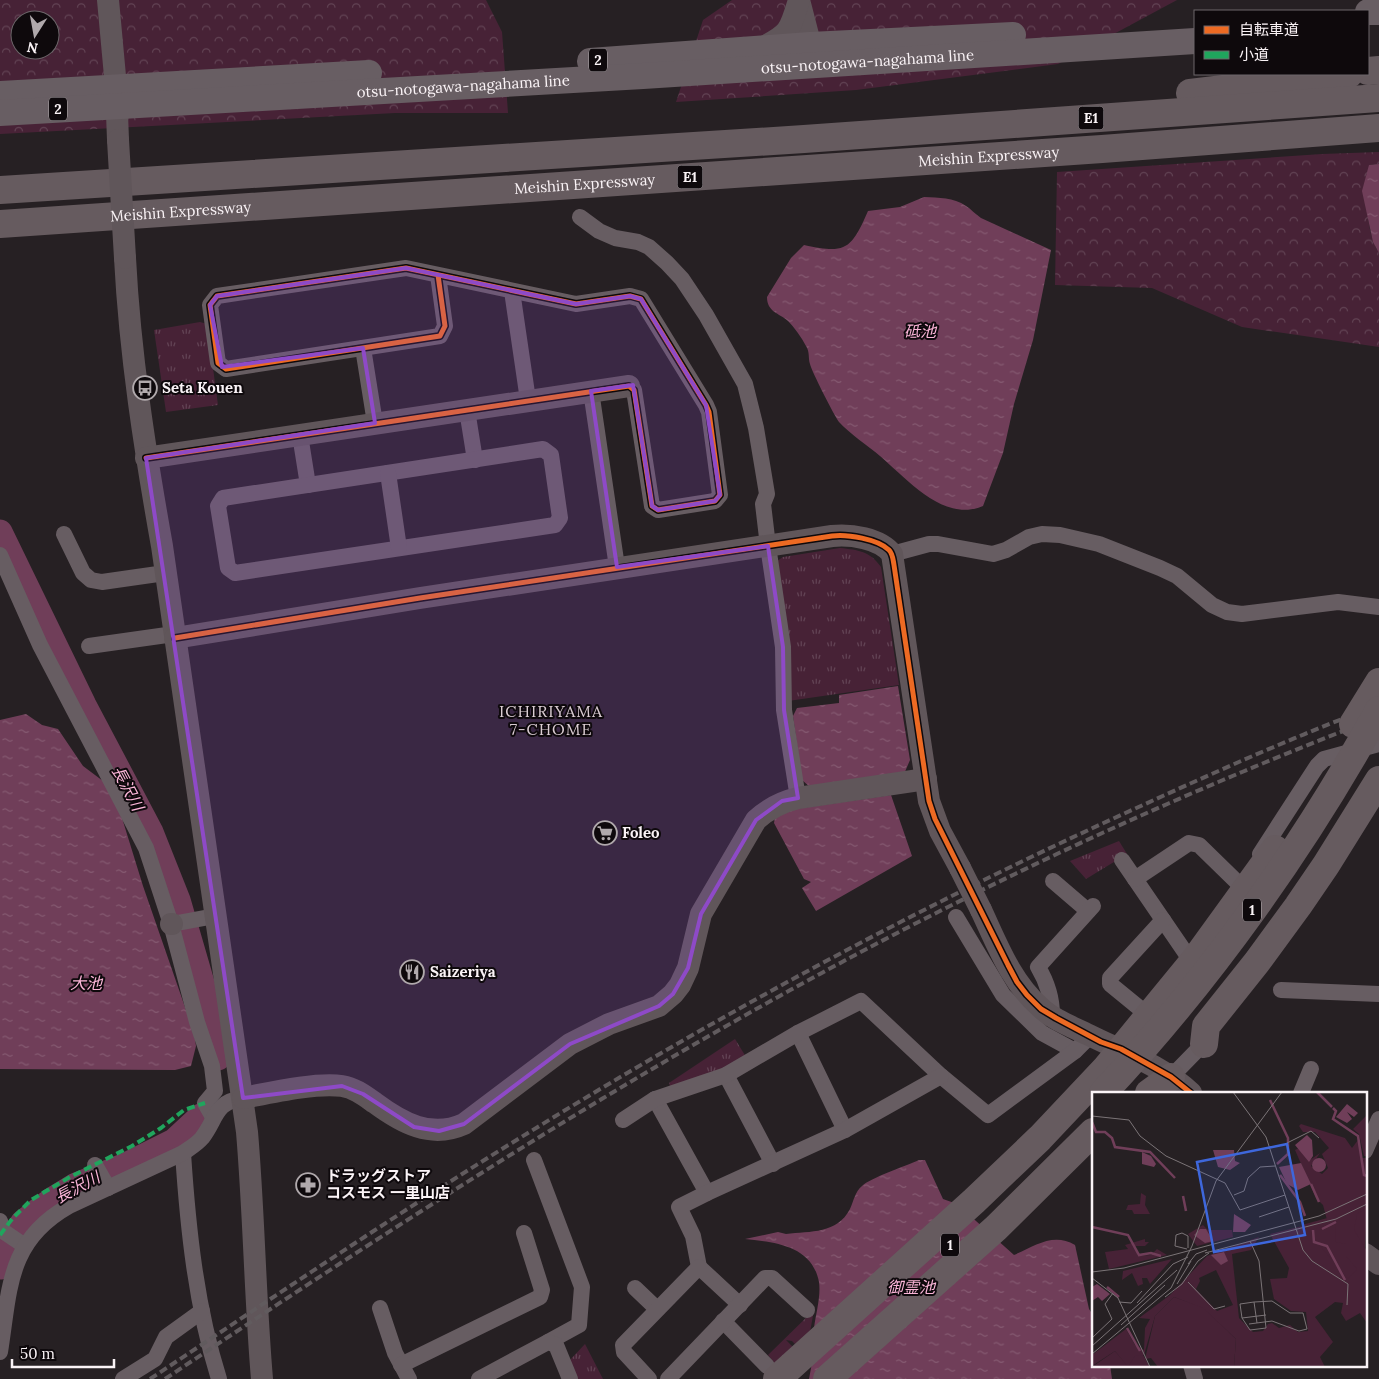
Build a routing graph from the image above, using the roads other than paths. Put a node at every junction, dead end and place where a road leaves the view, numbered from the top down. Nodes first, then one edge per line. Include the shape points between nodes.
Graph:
1 (108, 0) edge
2 (799, 0) edge
3 (811, 0) edge
4 (1194, 24) edge
5 (1194, 41) edge
6 (761, 48) junction
7 (815, 52) junction
8 (1341, 75) edge
9 (0, 94) edge
10 (116, 96) junction
11 (1379, 98) edge
12 (0, 113) edge
13 (1379, 128) edge
14 (804, 139) junction
15 (0, 190) edge
16 (580, 217) dead end
17 (0, 224) edge
18 (438, 274) junction
19 (512, 290) junction
20 (363, 348) junction
21 (629, 386) joint
22 (592, 391) junction
23 (528, 400) junction
24 (467, 410) junction
25 (375, 423) junction
26 (300, 434) junction
27 (146, 458) junction
28 (475, 460) junction
29 (388, 473) junction
30 (308, 485) junction
31 (64, 534) dead end
32 (768, 546) junction
33 (399, 548) junction
34 (892, 554) junction
35 (0, 555) edge
36 (617, 568) junction
37 (165, 573) junction
38 (1379, 606) edge
39 (175, 636) junction
40 (89, 646) dead end
41 (1379, 682) edge
42 (1379, 710) edge
43 (1379, 745) edge
44 (926, 779) junction
45 (1379, 780) edge
46 (1379, 793) edge
47 (798, 798) junction
48 (1122, 860) dead end
49 (1135, 879) junction
50 (1053, 881) dead end
51 (1240, 885) junction
52 (216, 916) junction
53 (956, 917) dead end
54 (1163, 920) junction
55 (172, 924) junction
56 (1187, 955) junction
57 (1281, 990) dead end
58 (1379, 994) edge
59 (1143, 1011) junction
60 (1052, 1015) junction
61 (798, 1032) junction
62 (1082, 1043) junction
63 (1204, 1044) junction
64 (1124, 1046) junction
65 (1311, 1069) dead end
66 (726, 1075) junction
67 (941, 1076) junction
68 (1181, 1085) edge
69 (1104, 1092) edge
70 (1129, 1092) edge
71 (1154, 1092) edge
72 (1301, 1092) edge
73 (243, 1098) junction
74 (655, 1099) junction
75 (1092, 1105) edge
76 (213, 1117) junction
77 (1379, 1119) edge
78 (624, 1120) dead end
79 (845, 1130) junction
80 (1092, 1133) edge
81 (1366, 1149) edge
82 (183, 1153) junction
83 (1092, 1153) edge
84 (534, 1160) dead end
85 (773, 1164) junction
86 (95, 1165) dead end
87 (108, 1187) junction
88 (706, 1193) junction
89 (2, 1227) edge
90 (524, 1233) dead end
91 (24, 1246) junction
92 (699, 1267) junction
93 (635, 1288) dead end
94 (6, 1296) edge
95 (740, 1305) junction
96 (380, 1308) dead end
97 (657, 1309) junction
98 (807, 1310) dead end
99 (202, 1311) junction
100 (723, 1322) junction
101 (548, 1342) junction
102 (0, 1352) edge
103 (1191, 1366) edge
104 (405, 1372) edge
105 (772, 1372) edge
106 (123, 1379) edge
107 (220, 1379) edge
108 (262, 1379) edge
109 (479, 1379) edge
110 (570, 1379) edge
111 (649, 1379) edge
112 (668, 1379) edge
113 (800, 1379) edge
114 (827, 1379) edge
115 (852, 1379) edge
116 (1195, 1379) edge

1 - 10 street
2 - 6 street via 787,33
2 - 7 street
3 - 7 street
4 - 7 main road, otsu-notogawa-nagahama line / 2
5 - 7 main road, otsu-notogawa-nagahama line / 2
6 - 7 main road, otsu-notogawa-nagahama line / 2
6 - 10 main road, otsu-notogawa-nagahama line / 2
7 - 10 main road, otsu-notogawa-nagahama line / 2
8 - 14 highway via 1035,108
9 - 10 main road, otsu-notogawa-nagahama line / 2
10 - 12 main road, otsu-notogawa-nagahama line / 2
10 - 27 street, bridge via 128,304
11 - 14 highway, Meishin Expressway / E1
13 - 17 highway, Meishin Expressway / E1
14 - 15 highway, Meishin Expressway / E1
16 - 32 street via 615,238 644,244 668,262 687,286 745,384 767,494 764,504
18 - 19 street
18 - 20 street via 445,326 440,336
18 - 20 street via 406,268 218,296 210,305 218,363 226,370
19 - 21 street via 576,304 630,296 641,299 709,412 720,495 714,501 658,510 652,506 634,390
19 - 23 street
20 - 25 street
21 - 22 street
22 - 23 street
22 - 36 street
23 - 24 street
24 - 25 street
24 - 28 street
25 - 26 street
26 - 27 street
26 - 30 street
27 - 37 street
28 - 29 street
28 - 33 street via 543,450 551,455 558,522
29 - 30 street
29 - 33 street
30 - 33 street via 223,498 218,506 230,571 235,573
31 - 37 street via 83,573 91,580 102,582
32 - 34 street via 842,535 882,545
32 - 36 street
32 - 47 street via 783,647 784,710
34 - 38 street via 938,544 993,554 1029,537 1060,535 1099,544 1160,568 1177,576 1212,605 1227,612 1242,614 1338,602
34 - 44 street
35 - 55 street via 40,645 146,848
36 - 39 street
37 - 39 street
39 - 40 street
39 - 52 street
41 - 64 highway, bridge via 1275,848 1196,958
42 - 69 highway, 1, bridge via 1312,822 1247,917 1149,1042
43 - 51 street via 1324,758
43 - 70 highway, 1 via 1313,854 1262,928
44 - 47 street
44 - 60 street, bridge via 935,819 1017,982 1041,1009
45 - 63 highway via 1326,865 1257,962 1206,1026
46 - 63 street via 1310,903 1229,1016
47 - 73 street via 782,801 756,820 701,914 688,968 673,994 659,1006 609,1024 570,1044 464,1124 439,1130 414,1126 396,1118 362,1094 342,1086 323,1085
48 - 49 street
49 - 51 street via 1189,843 1199,845
49 - 54 street
50 - 60 street via 1090,909 1038,967 1045,979
51 - 56 street
52 - 55 street
52 - 73 street
53 - 62 street via 1003,995 1042,1033
54 - 56 street
54 - 59 street via 1110,978 1110,984
55 - 76 street via 197,1022 212,1066 215,1091 206,1103
56 - 59 street
57 - 58 street via 1312,997
59 - 64 street via 1129,1028
60 - 62 street
61 - 66 street
61 - 67 street via 861,1001
61 - 79 street
62 - 64 street
62 - 67 street via 988,1115
63 - 68 street
64 - 68 street
64 - 105 highway via 1040,1138 974,1201
65 - 72 street
66 - 74 street
66 - 85 street
67 - 79 street
68 - 71 highway
73 - 76 street via 228,1101
73 - 108 street via 252,1192
74 - 78 street
74 - 88 street
75 - 113 highway, 1 via 990,1208
76 - 82 street via 203,1137
77 - 81 street
79 - 85 street
80 - 114 highway, 1 via 996,1228
82 - 87 street
82 - 99 street via 191,1248
83 - 115 highway via 1009,1237
84 - 101 street via 582,1287 579,1325
85 - 88 street
86 - 87 street
87 - 91 street via 56,1213
88 - 92 street via 679,1208 693,1236
89 - 91 street
90 - 104 street via 542,1290 540,1298
91 - 94 street
92 - 95 street
92 - 97 street
93 - 97 street
94 - 102 street
95 - 98 street via 765,1278 772,1278
95 - 100 street
96 - 104 street via 395,1354
97 - 111 street via 623,1345 624,1352
99 - 106 street via 166,1337 155,1358
99 - 107 street
100 - 105 street
100 - 112 street
101 - 109 street
101 - 110 street via 556,1344
103 - 116 street

